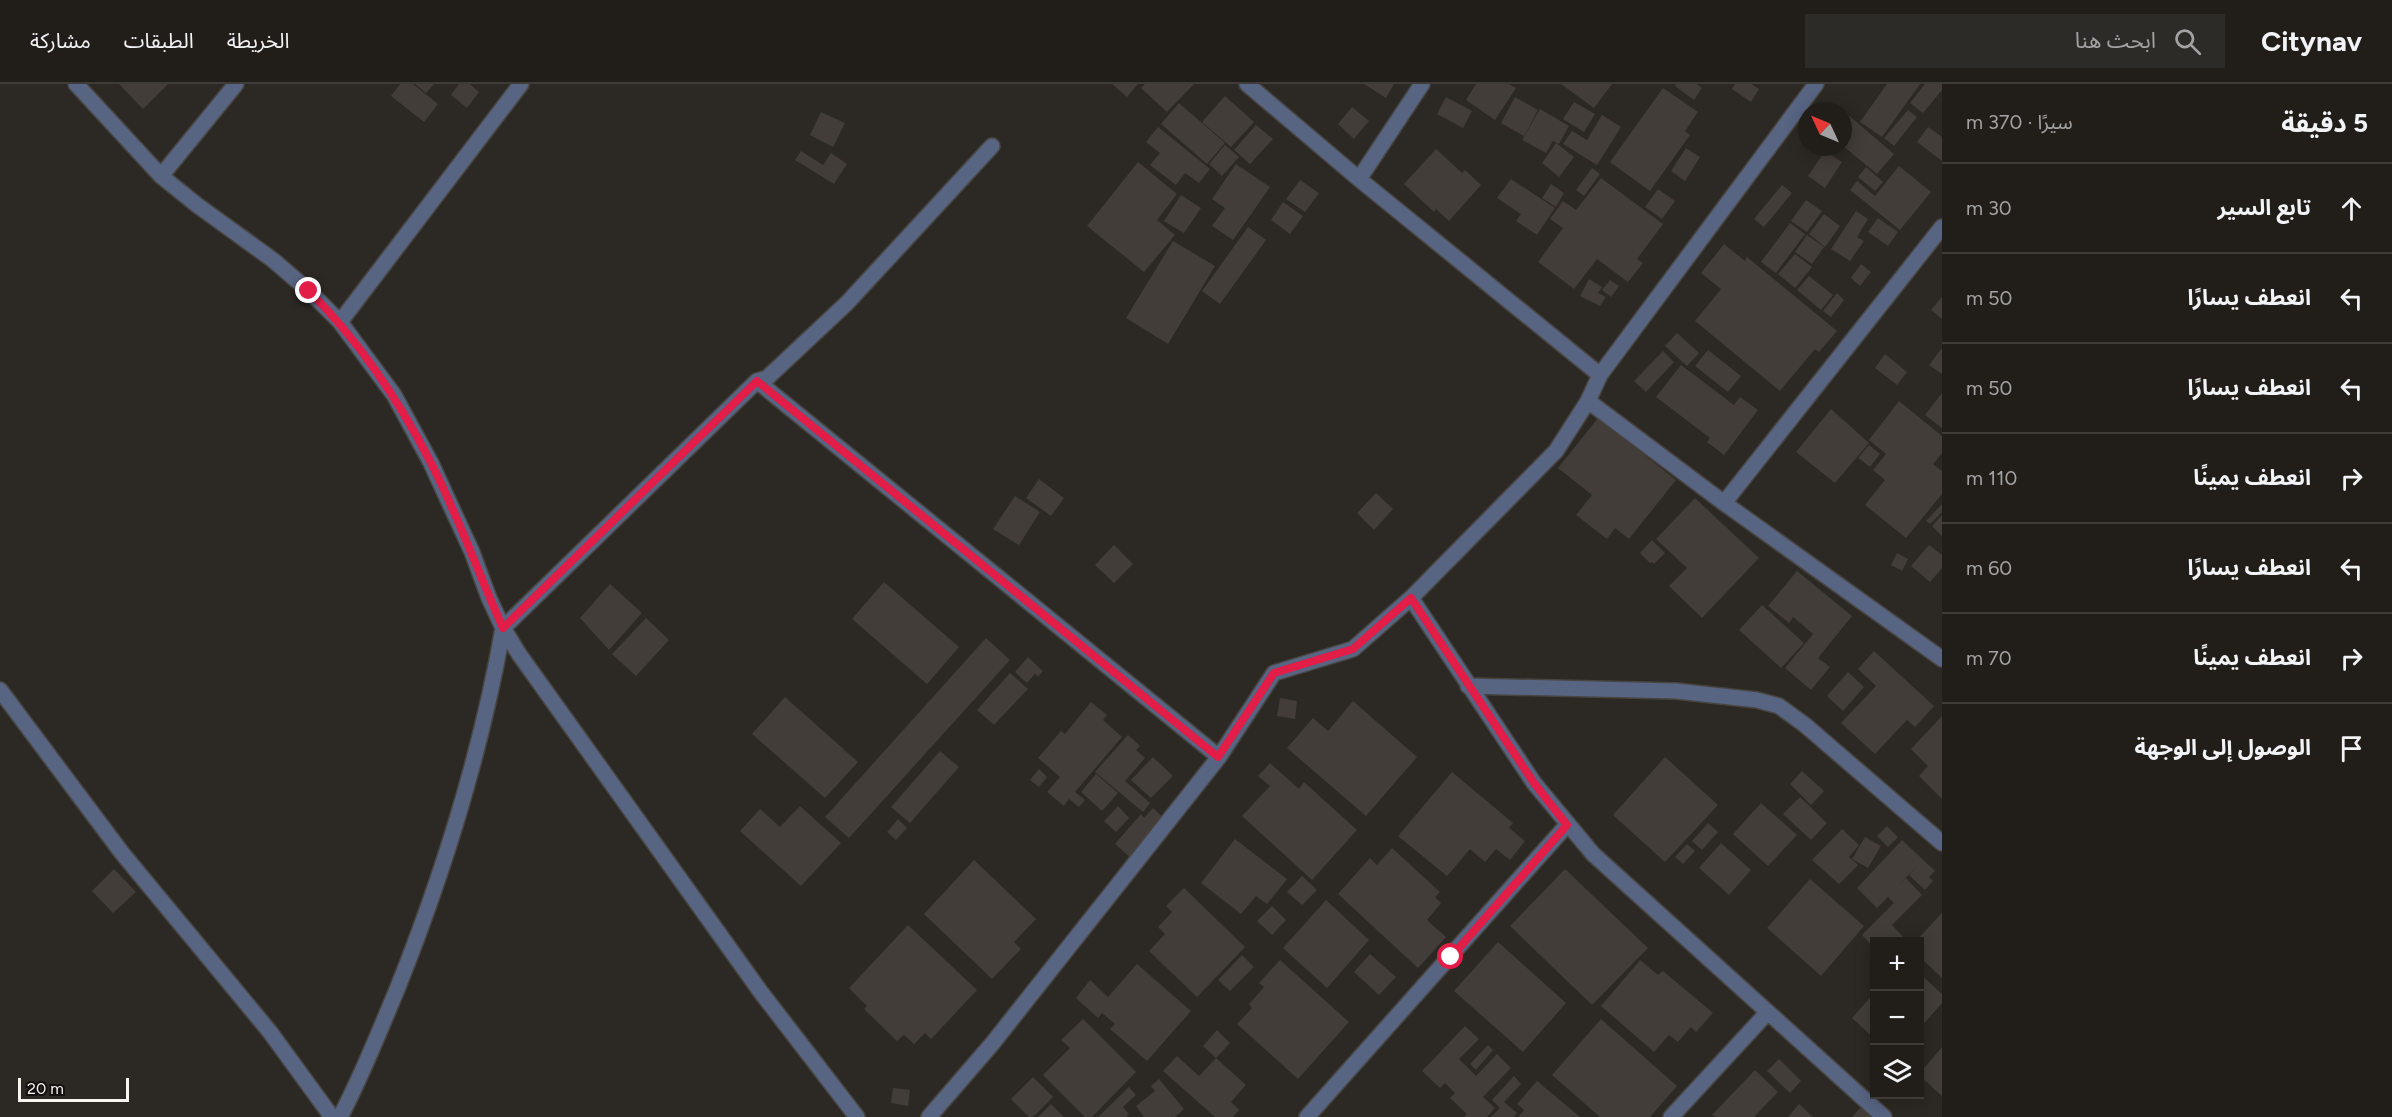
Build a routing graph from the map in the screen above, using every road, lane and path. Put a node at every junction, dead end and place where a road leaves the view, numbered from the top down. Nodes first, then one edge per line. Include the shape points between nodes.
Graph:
1 (76, 84) edge
2 (236, 84) edge
3 (521, 84) edge
4 (1247, 84) edge
5 (1422, 84) edge
6 (1816, 84) edge
7 (992, 146) dead end
8 (161, 176) junction
9 (1359, 179) junction
10 (1942, 227) edge
11 (340, 322) junction
12 (1600, 375) junction
13 (757, 381) junction
14 (1588, 401) junction
15 (1724, 502) junction
16 (1411, 598) junction
17 (503, 628) junction
18 (1942, 659) edge
19 (1468, 686) junction
20 (0, 690) edge
21 (1218, 757) junction
22 (1567, 825) junction
23 (1942, 843) edge
24 (1768, 1012) junction
25 (332, 1117) edge
26 (340, 1117) edge
27 (857, 1117) edge
28 (929, 1117) edge
29 (1307, 1117) edge
30 (1671, 1117) edge
31 (1884, 1117) edge

1 - 8 street
2 - 8 street
3 - 11 street
4 - 9 street
5 - 9 street
6 - 12 street
7 - 13 street via 847,303 767,378
8 - 11 street via 273,260
9 - 12 street
10 - 15 street
11 - 17 street via 394,395 431,463
12 - 14 street
13 - 17 street
13 - 21 street
14 - 15 street
14 - 16 street via 1556,451
15 - 18 street
16 - 19 street
16 - 21 street via 1353,649 1274,673
17 - 26 street via 463,798 426,916 360,1079
17 - 27 street via 760,991
19 - 22 street
19 - 23 street via 1676,691 1779,706
20 - 25 street via 122,853 270,1032
21 - 28 street via 993,1044
22 - 24 street via 1593,854
22 - 29 street
24 - 30 street
24 - 31 street

